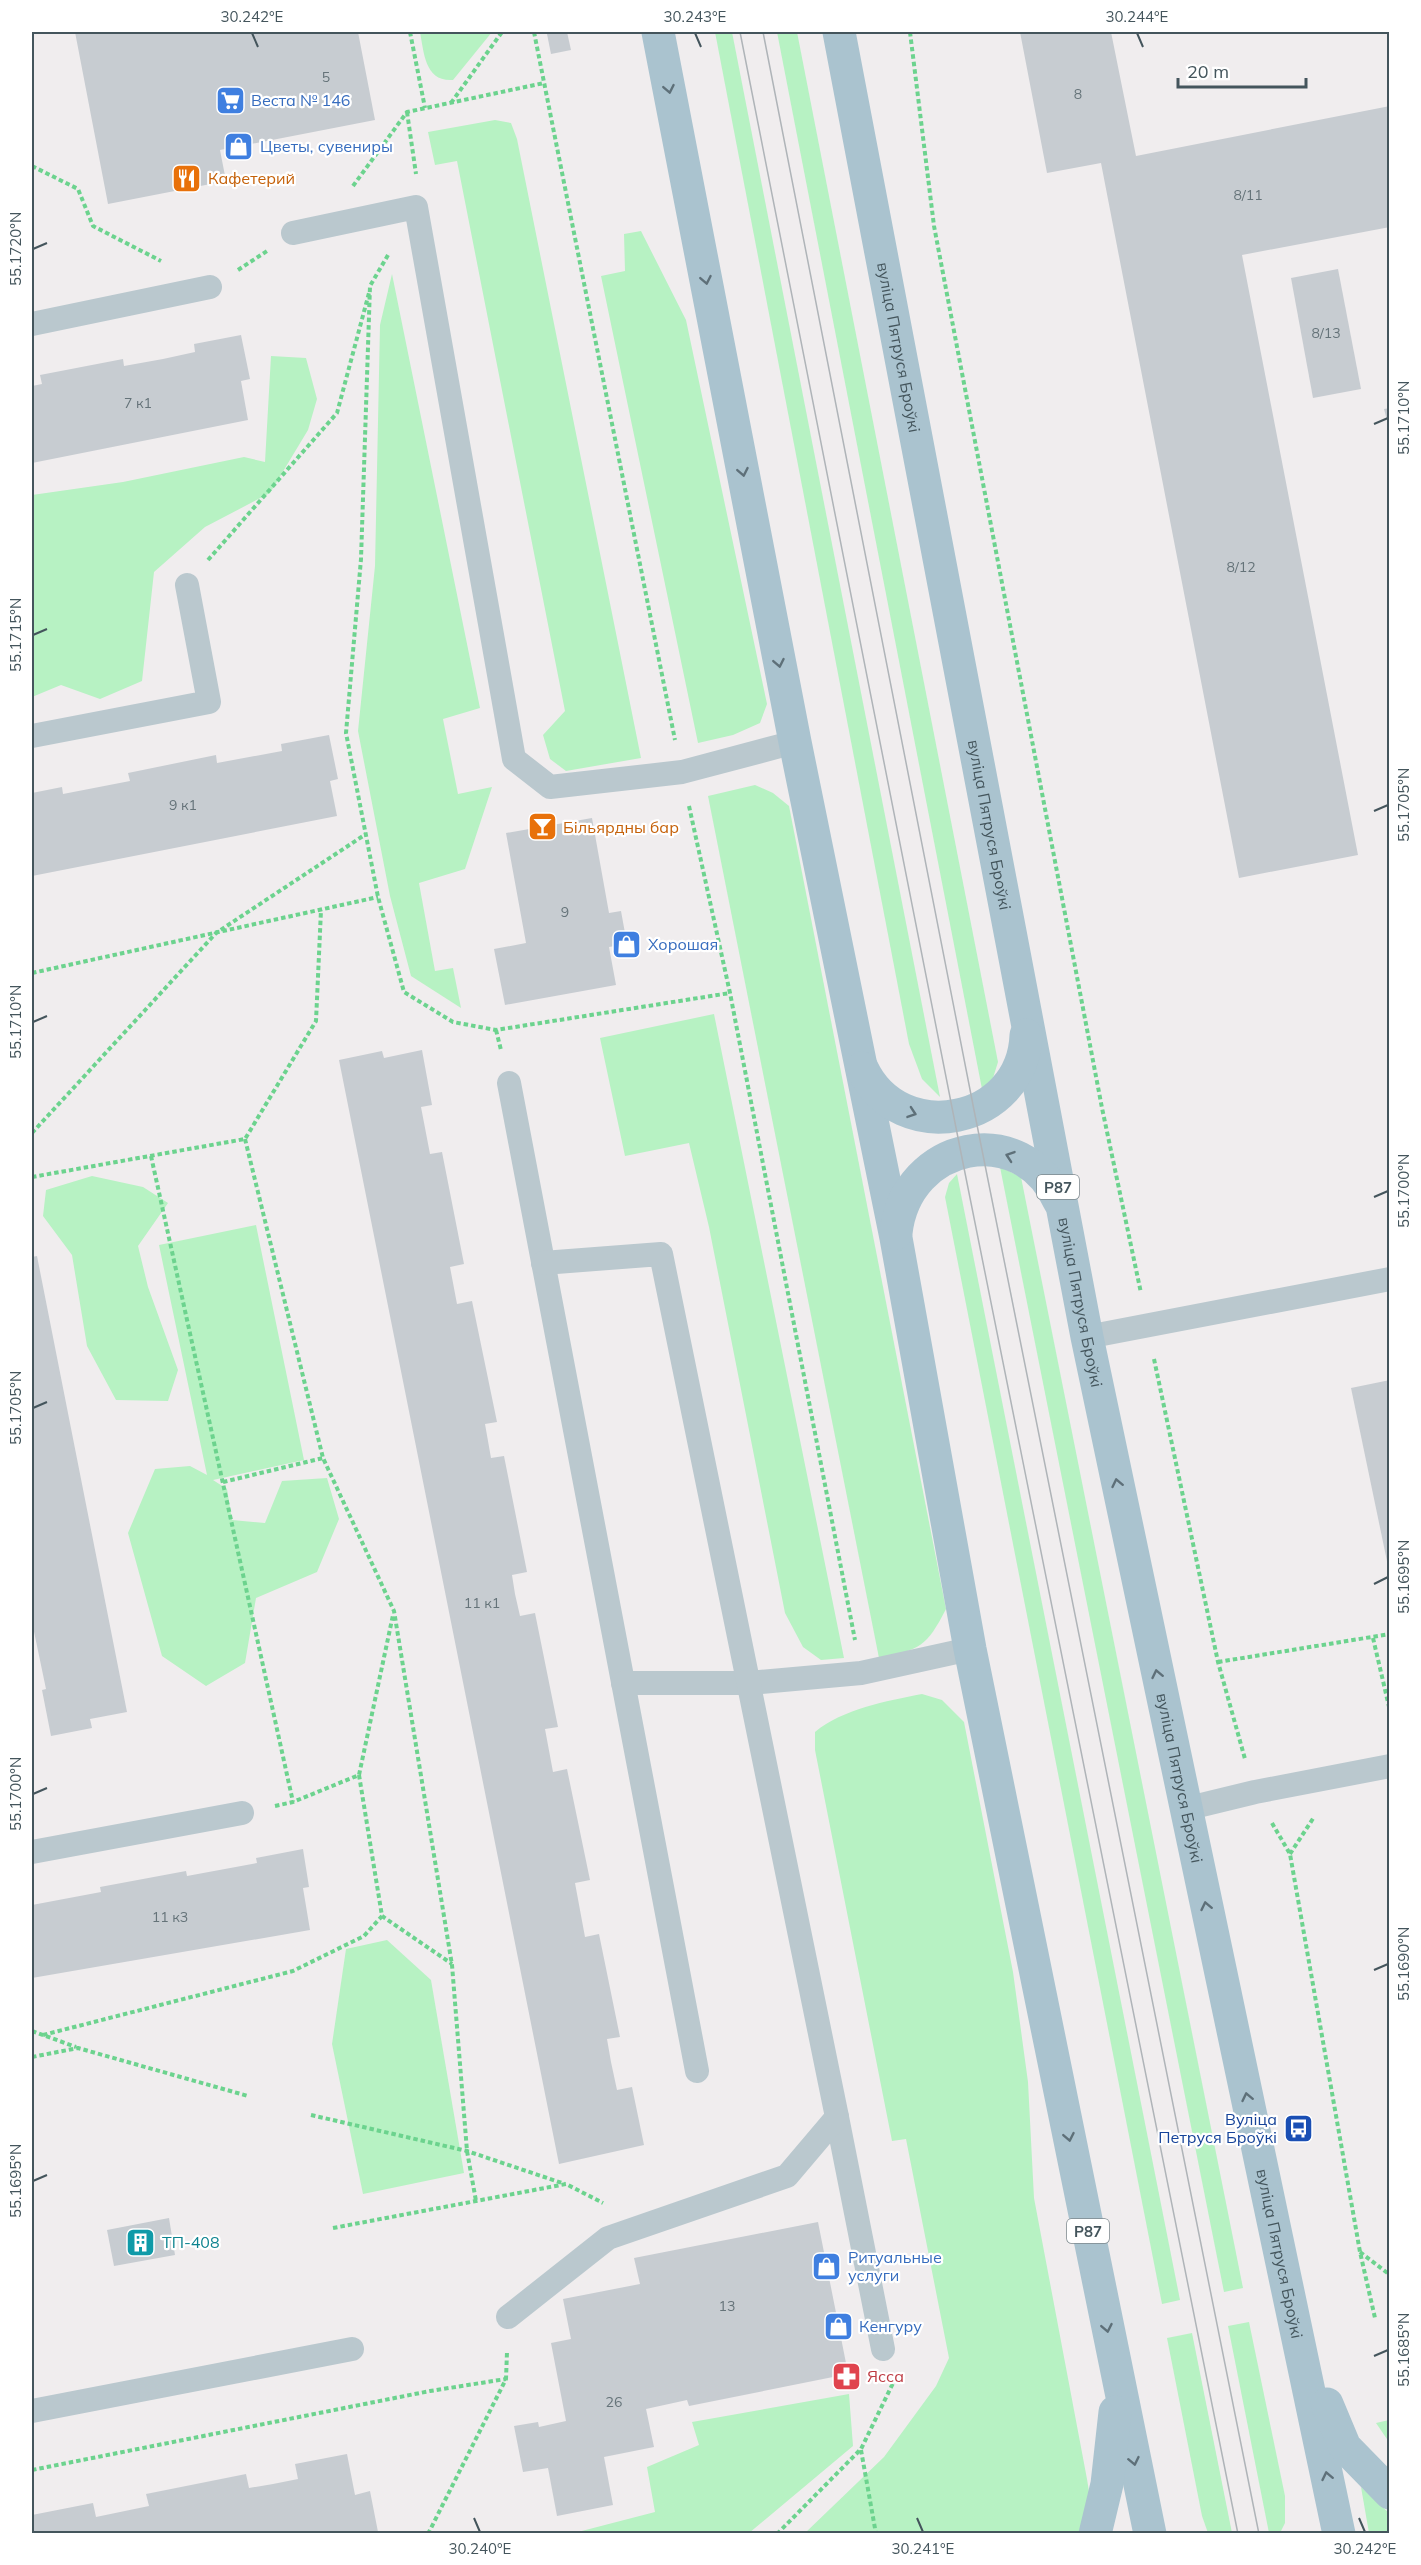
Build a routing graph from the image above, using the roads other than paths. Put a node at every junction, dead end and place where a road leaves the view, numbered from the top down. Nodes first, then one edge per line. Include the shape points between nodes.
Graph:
1 (658, 32) edge
2 (839, 32) edge
3 (293, 233) road end
4 (210, 287) road end
5 (32, 324) edge
6 (187, 585) road end
7 (32, 736) edge
8 (795, 742) junction
9 (1026, 1023) junction
10 (858, 1059) junction
11 (509, 1083) dead end
12 (1063, 1211) junction
13 (896, 1238) junction
14 (543, 1263) junction
15 (1389, 1279) edge
16 (1087, 1338) junction
17 (970, 1649) junction
18 (623, 1683) junction
19 (749, 1683) junction
20 (1389, 1766) edge
21 (1185, 1809) junction
22 (242, 1813) road end
23 (32, 1852) edge
24 (697, 2072) dead end
25 (837, 2117) junction
26 (508, 2317) road end
27 (1299, 2339) junction
28 (352, 2349) dead end
29 (883, 2349) dead end
30 (1118, 2383) junction
31 (32, 2411) edge
32 (1389, 2493) edge
33 (1095, 2534) edge
34 (1150, 2534) edge
35 (1339, 2534) edge

1 -> 8 main road, Р87
2 - 9 main road, вуліца Пятруся Броўкі / Р87
3 - 8 lane via 416,207 514,759 550,787 682,772
4 - 5 lane
6 - 7 lane via 208,702
8 - 10 main road, Р87
10 -> 9 main road via 867,1079 900,1109 943,1118 965,1114 983,1107 1012,1080 1026,1043
9 - 12 main road, вуліца Пятруся Броўкі / Р87
10 - 13 main road, Р87
11 - 14 lane
12 -> 13 main road via 1054,1190 1019,1158 973,1150 952,1155 917,1179 905,1197
12 - 16 main road, вуліца Пятруся Броўкі / Р87
13 - 17 main road, Р87
14 - 18 lane
14 - 19 lane via 660,1254
15 - 16 lane
21 -> 16 main road, вуліца Пятруся Броўкі / Р87
17 - 19 lane via 861,1673
17 -> 30 main road, Р87
18 - 19 lane
18 - 24 lane
19 - 25 lane
20 - 21 lane
27 -> 21 main road, вуліца Пятруся Броўкі / Р87
22 - 23 lane
25 - 26 lane via 787,2176 608,2238
25 - 29 lane
27 - 32 main road via 1345,2447
35 -> 27 main road, вуліца Пятруся Броўкі / Р87
28 - 31 lane
30 - 33 main road via 1107,2484
30 -> 34 main road, Р87

